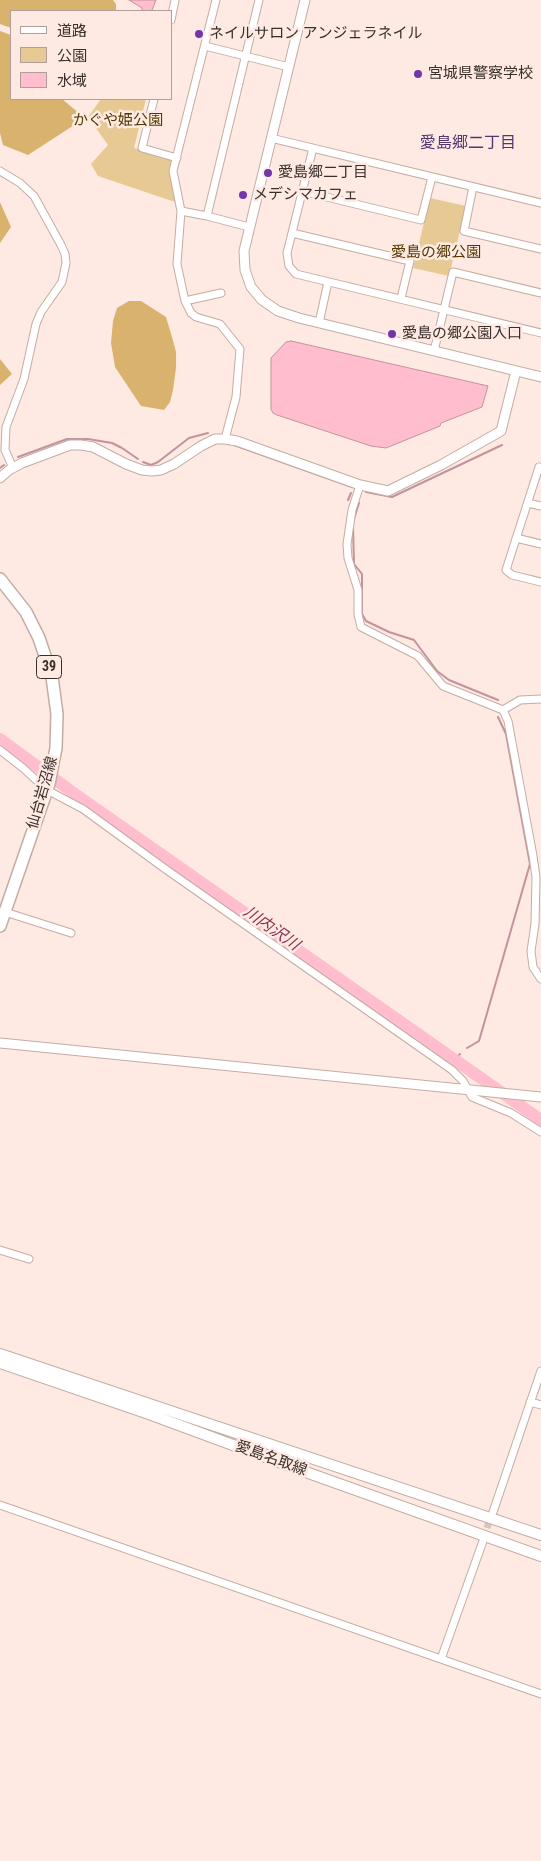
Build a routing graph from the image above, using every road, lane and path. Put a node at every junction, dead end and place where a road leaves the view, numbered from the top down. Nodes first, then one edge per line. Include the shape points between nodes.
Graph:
1 (175, 0) edge
2 (215, 0) edge
3 (259, 0) edge
4 (305, 0) edge
5 (172, 15) edge
6 (205, 46) junction
7 (246, 55) junction
8 (289, 67) junction
9 (154, 100) edge
10 (271, 138) junction
11 (313, 148) junction
12 (177, 158) junction
13 (0, 171) edge
14 (432, 177) junction
15 (474, 187) junction
16 (302, 192) junction
17 (541, 203) edge
18 (181, 211) junction
19 (207, 216) junction
20 (249, 227) junction
21 (292, 232) junction
22 (541, 249) edge
23 (328, 282) junction
24 (221, 293) dead end
25 (541, 293) edge
26 (401, 298) junction
27 (185, 301) junction
28 (444, 310) junction
29 (319, 323) junction
30 (541, 333) edge
31 (434, 352) junction
32 (516, 371) junction
33 (541, 377) edge
34 (224, 439) junction
35 (14, 468) junction
36 (541, 468) edge
37 (0, 478) edge
38 (360, 485) junction
39 (528, 502) junction
40 (541, 506) edge
41 (516, 538) junction
42 (541, 544) edge
43 (0, 579) edge
44 (541, 582) edge
45 (541, 699) edge
46 (503, 710) junction
47 (0, 750) edge
48 (48, 787) junction
49 (5, 912) junction
50 (0, 926) edge
51 (71, 933) dead end
52 (541, 979) edge
53 (0, 1042) edge
54 (468, 1090) junction
55 (537, 1097) edge
56 (541, 1103) edge
57 (541, 1132) edge
58 (0, 1250) edge
59 (28, 1260) dead end
60 (0, 1354) edge
61 (0, 1363) edge
62 (541, 1371) edge
63 (530, 1402) junction
64 (541, 1405) edge
65 (0, 1505) edge
66 (492, 1512) tunnel mouth
67 (541, 1535) edge
68 (483, 1541) tunnel mouth
69 (541, 1556) edge
70 (441, 1659) junction
71 (541, 1694) edge

1 - 5 street
2 - 6 street
3 - 7 street
4 - 8 street
6 - 7 street
6 - 12 street
7 - 8 street
7 - 19 street
8 - 10 street
9 - 12 street via 142,148
10 - 11 street
10 - 20 street
11 - 14 street
11 - 16 street
12 - 18 street via 174,171
13 - 35 street via 20,182 34,196 65,254 66,263 62,282 36,324 24,379 6,427 5,450
14 - 15 street
14 - 16 street via 421,220
15 - 17 street
15 - 22 street via 464,231
16 - 21 street
18 - 19 street
18 - 27 street via 177,264
19 - 20 street
20 - 29 street via 244,250 245,270 262,300 278,311
21 - 23 street via 289,266 296,274
21 - 26 street via 410,261
23 - 26 street
23 - 29 street
24 - 27 street
25 - 28 street via 453,272
26 - 28 street
27 - 34 street via 196,317 220,324 240,349 236,398
28 - 30 street
28 - 31 street
29 - 31 street
31 - 32 street
32 - 33 street
32 - 38 street via 502,431 388,491
34 - 35 street via 208,443 161,470 142,470 93,447 81,445 64,447
34 - 38 street
35 - 37 street
36 - 39 street
38 - 46 street via 352,510 348,558 358,590 358,614 362,627 418,656 443,686
39 - 40 street
39 - 41 street
41 - 42 street
41 - 44 street via 506,570 512,575
43 - 48 main road, 仙台岩沼線 / 39 via 26,612 40,638 56,694 57,732
45 - 46 street via 520,700
46 - 52 street via 513,743 536,877 531,951 533,967
47 - 48 street
48 - 49 main road, 仙台岩沼線 / 39
48 - 54 street via 452,1070
49 - 50 main road, 仙台岩沼線 / 39
49 - 51 street
53 - 54 street
54 - 55 street
54 - 57 street via 472,1097 511,1113
55 - 56 street
58 - 59 street
60 - 67 main road, 愛島名取線
61 - 69 main road, 愛島名取線
62 - 63 street
63 - 64 street
63 - 66 street
65 - 70 street
68 - 70 street
70 - 71 street

